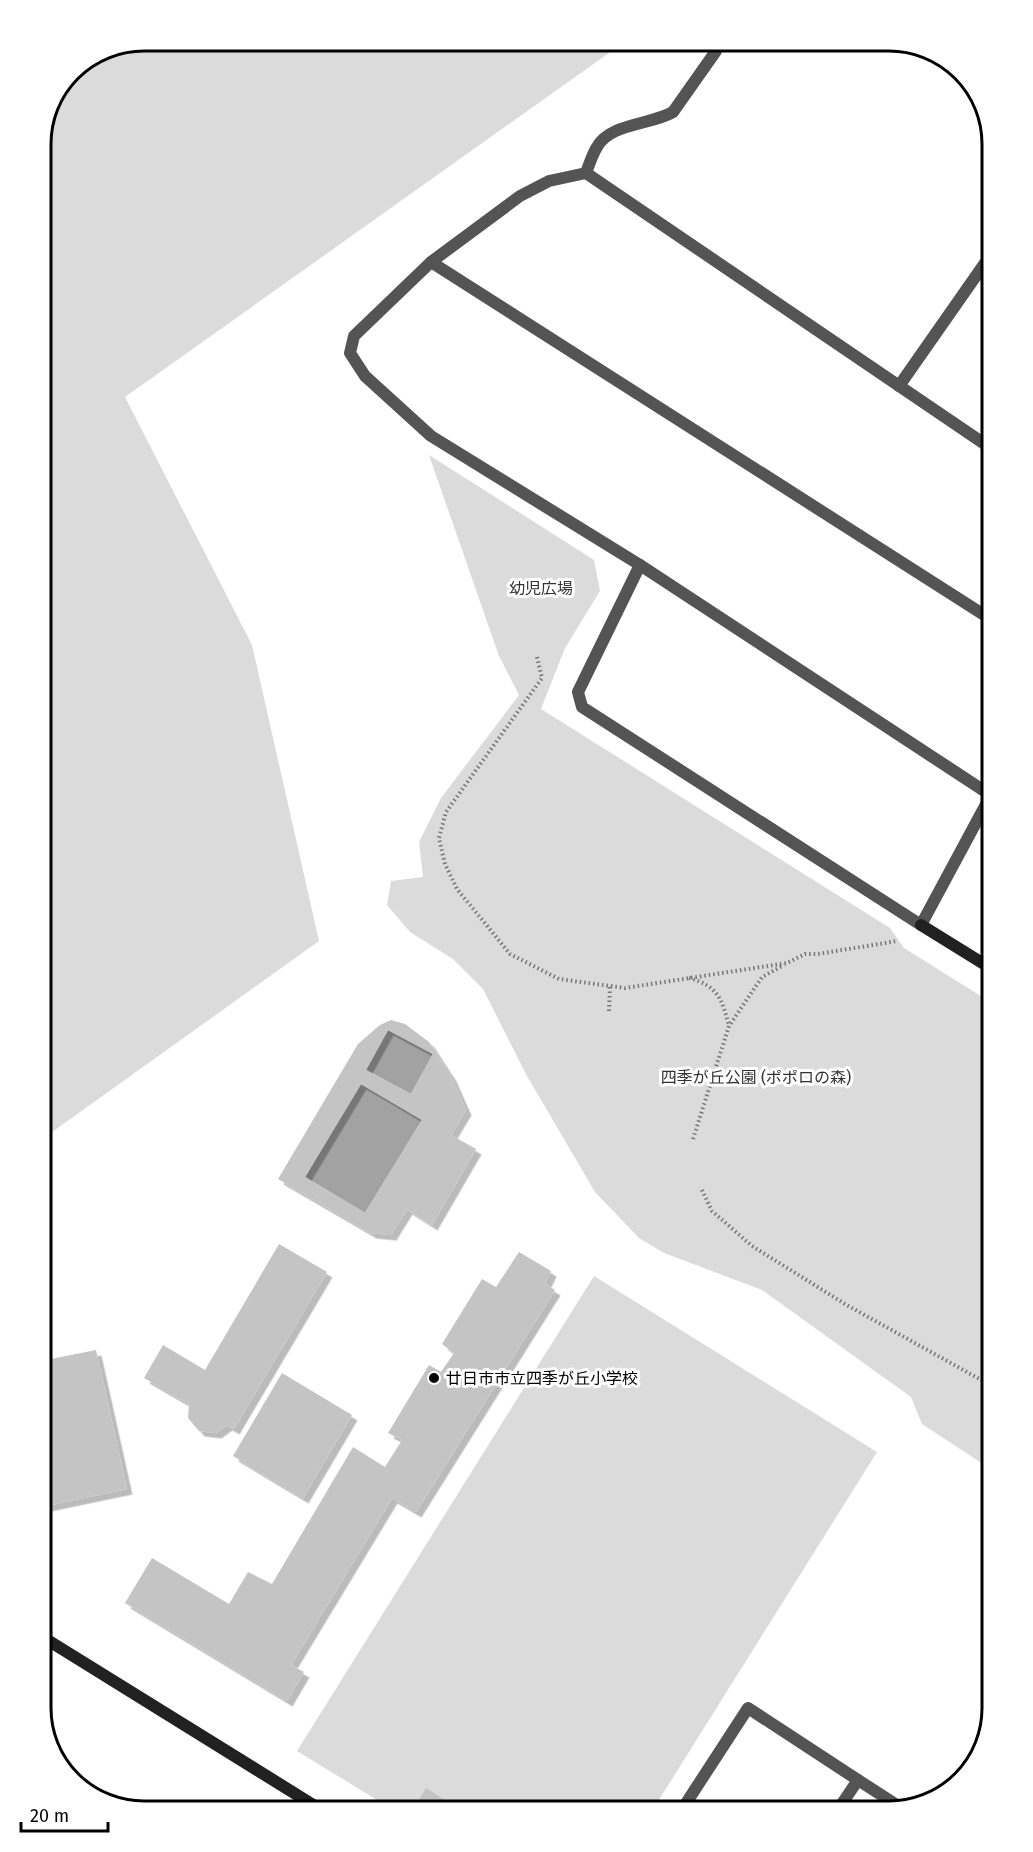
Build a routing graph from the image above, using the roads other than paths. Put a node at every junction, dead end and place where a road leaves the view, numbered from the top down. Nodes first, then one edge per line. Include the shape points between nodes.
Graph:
1 (716, 51) dead end
2 (586, 173) junction
3 (431, 262) junction
4 (982, 269) edge
5 (899, 386) junction
6 (982, 442) edge
7 (640, 566) junction
8 (982, 613) edge
9 (982, 788) edge
10 (982, 812) edge
11 (921, 925) junction
12 (982, 962) edge
13 (51, 1643) edge
14 (858, 1780) junction
15 (307, 1801) edge
16 (688, 1801) edge
17 (844, 1801) edge
18 (890, 1801) edge

1 - 2 street via 673,112 610,133 597,145
2 - 3 street via 549,181 520,196
2 - 5 street
3 - 7 street via 354,336 350,353 365,376 431,436
3 - 8 street
4 - 5 street
5 - 6 street
7 - 9 street
7 - 11 street via 578,692 582,707
10 - 11 street
11 - 12 street
13 - 15 street
14 - 16 street via 748,1708
14 - 17 street
14 - 18 street

